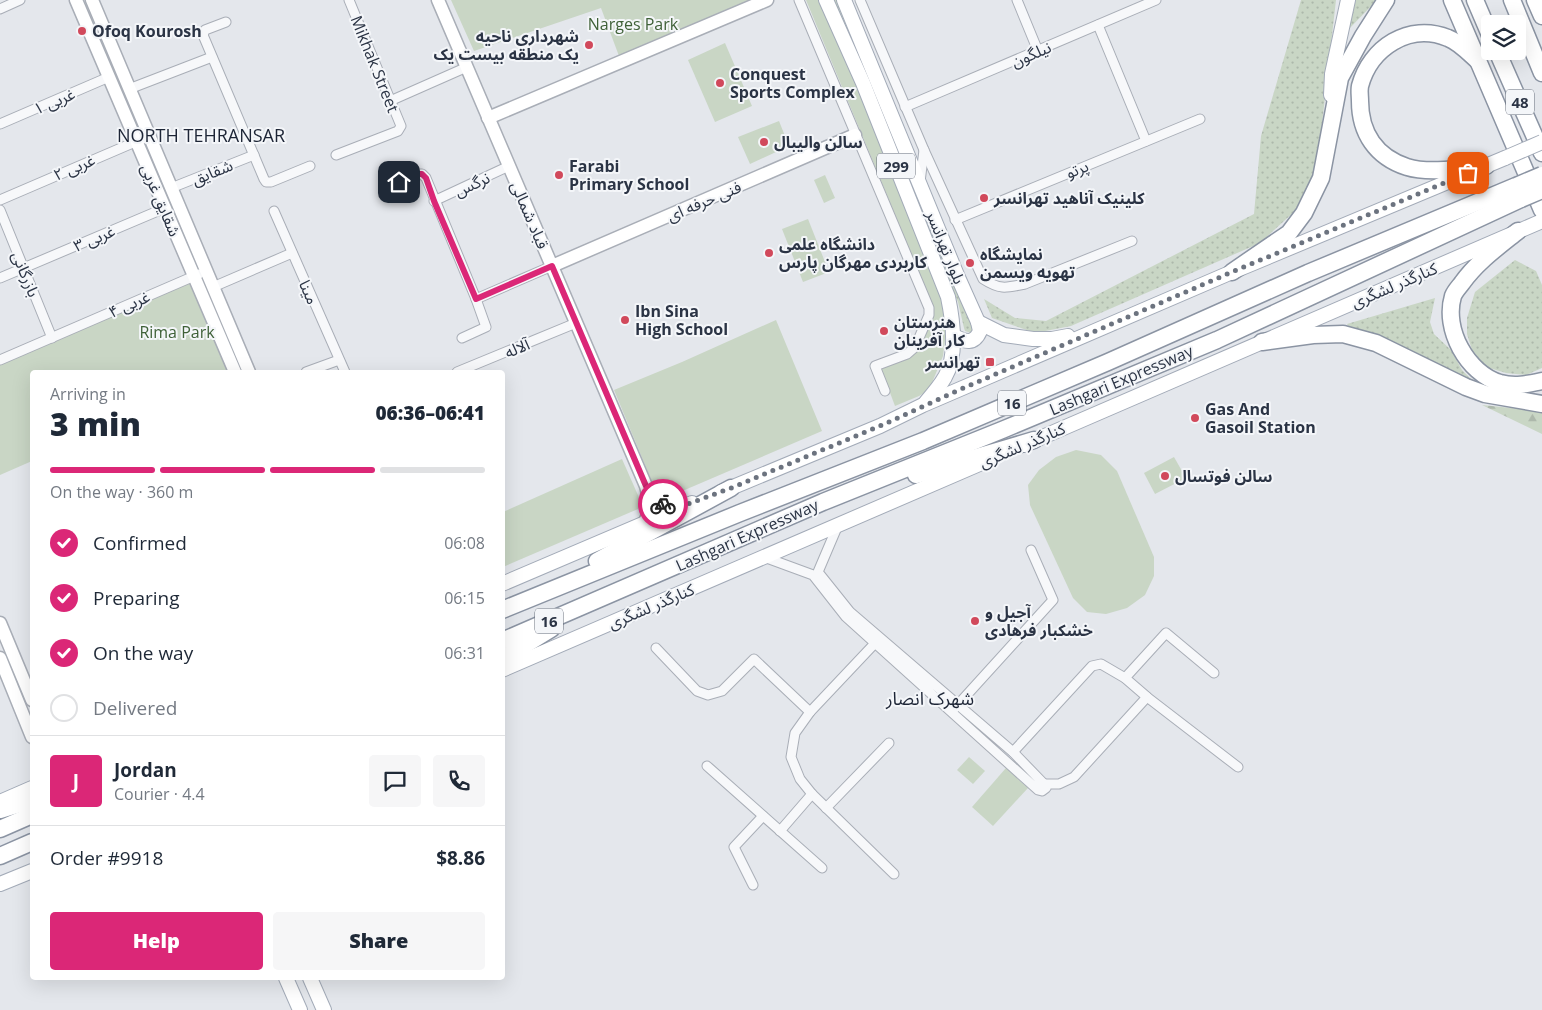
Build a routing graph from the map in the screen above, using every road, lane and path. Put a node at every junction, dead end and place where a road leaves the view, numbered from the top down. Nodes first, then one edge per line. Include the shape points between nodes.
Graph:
1 (18, 0) edge
2 (76, 0) edge
3 (92, 0) edge
4 (349, 0) edge
5 (438, 0) edge
6 (767, 0) edge
7 (799, 0) edge
8 (826, 0) edge
9 (844, 0) edge
10 (860, 0) edge
11 (1017, 0) edge
12 (1156, 0) edge
13 (1348, 0) edge
14 (1386, 0) edge
15 (1452, 0) edge
16 (1474, 0) edge
17 (1512, 0) edge
18 (1536, 0) edge
19 (0, 9) edge
20 (1481, 15) edge
21 (1542, 16) edge
22 (226, 22) dead end
23 (1098, 25) junction
24 (1038, 50) junction
25 (212, 57) junction
26 (1478, 60) junction
27 (1501, 60) edge
28 (467, 67) junction
29 (1542, 73) edge
30 (109, 77) junction
31 (129, 88) junction
32 (390, 102) junction
33 (906, 107) junction
34 (488, 118) junction
35 (1200, 119) dead end
36 (0, 124) edge
37 (1329, 134) junction
38 (855, 135) junction
39 (149, 136) junction
40 (136, 141) junction
41 (1146, 141) junction
42 (1542, 142) edge
43 (924, 150) junction
44 (1542, 153) edge
45 (254, 155) junction
46 (336, 155) dead end
47 (310, 166) dead end
48 (509, 166) junction
49 (1486, 166) junction
50 (1542, 175) edge
51 (399, 182) dead end
52 (920, 184) junction
53 (171, 188) junction
54 (1542, 190) edge
55 (1519, 193) junction
56 (0, 200) edge
57 (434, 201) junction
58 (165, 208) junction
59 (0, 210) edge
60 (1542, 210) edge
61 (274, 211) dead end
62 (955, 220) junction
63 (1531, 225) edge
64 (1132, 241) dead end
65 (292, 253) junction
66 (552, 266) junction
67 (24, 268) junction
68 (206, 270) junction
69 (1232, 272) junction
70 (194, 276) junction
71 (0, 278) edge
72 (213, 287) junction
73 (476, 299) junction
74 (978, 322) junction
75 (576, 323) junction
76 (1100, 328) junction
77 (954, 336) junction
78 (52, 338) junction
79 (462, 338) dead end
80 (1262, 342) junction
81 (0, 360) edge
82 (339, 360) junction
83 (234, 370) edge
84 (248, 370) edge
85 (312, 370) edge
86 (344, 370) edge
87 (462, 370) edge
88 (1542, 381) edge
89 (885, 391) dead end
90 (1542, 404) edge
91 (923, 405) junction
92 (1034, 440) junction
93 (646, 486) junction
94 (731, 488) junction
95 (823, 502) junction
96 (680, 507) junction
97 (645, 522) junction
98 (838, 525) junction
99 (1032, 550) dead end
100 (764, 557) junction
101 (505, 583) edge
102 (595, 601) junction
103 (505, 608) edge
104 (505, 609) edge
105 (0, 624) edge
106 (505, 640) edge
107 (878, 640) junction
108 (656, 648) dead end
109 (505, 657) edge
110 (0, 658) edge
111 (505, 669) edge
112 (1214, 672) dead end
113 (1125, 678) junction
114 (30, 695) edge
115 (1147, 697) junction
116 (954, 708) junction
117 (810, 712) junction
118 (30, 731) edge
119 (889, 743) dead end
120 (1013, 752) junction
121 (707, 766) dead end
122 (1238, 767) dead end
123 (1044, 784) junction
124 (30, 790) edge
125 (30, 791) edge
126 (812, 794) junction
127 (0, 802) edge
128 (826, 808) junction
129 (0, 810) edge
130 (30, 816) edge
131 (764, 816) junction
132 (0, 829) edge
133 (780, 831) junction
134 (30, 843) edge
135 (0, 856) edge
136 (822, 868) dead end
137 (30, 871) edge
138 (894, 874) dead end
139 (0, 884) edge
140 (753, 885) dead end
141 (287, 980) edge
142 (311, 980) edge
143 (300, 1010) edge
144 (324, 1010) edge

1 - 19 street
2 - 30 street, شقایق غربی
3 - 31 street, شقایق غربی
4 - 32 street, Mikhak Street
5 - 28 street, قباد شمالی
6 - 34 street
7 - 38 street
8 - 77 main road, بلوار تهرانسر / 299 via 873,108 948,298
9 - 52 main road, بلوار تهرانسر / 299
10 - 33 street
11 - 24 street
12 - 23 street, نیلگون
13 - 37 main road via 1332,74
14 - 37 highway via 1340,78
15 - 26 highway
16 - 20 highway
17 - 29 highway, 48
18 - 21 highway
22 - 25 street via 202,32
23 - 24 street, نیلگون
23 - 41 street
24 - 33 street, نیلگون
25 - 31 street
25 - 45 street
26 - 49 highway via 1447,38 1426,33 1410,34 1384,48 1373,60 1359,89 1360,113 1375,148 1407,167 1424,170
26 - 60 highway
27 - 44 highway, 48
28 - 32 street
28 - 34 street, قباد شمالی
30 - 36 street, ۱ غربی
30 - 40 street, شقایق غربی
31 - 39 street, شقایق غربی
32 - 46 street, Mikhak Street via 401,126 398,131
33 - 43 street
34 - 48 street, قباد شمالی
35 - 41 street, پرتو
37 - 69 highway via 1321,178 1290,233
38 - 66 street, فنی حرفه ای
38 - 89 street via 929,308 915,347 907,354 875,366
39 - 40 street, ۲ غربی
39 - 53 street, شقایق غربی
40 - 56 street, ۲ غربی
40 - 58 street, شقایق غربی
41 - 62 street, پرتو
42 - 49 main road, bridge
43 - 52 street
43 - 62 street
45 - 47 street via 266,182
45 - 53 street, شقایق
48 - 57 street, نرگس
48 - 66 street, قباد شمالی
49 - 69 main road
50 - 55 highway, Lashgari Expressway / 16, bridge
51 - 57 street via 422,174
52 - 74 main road, بلوار تهرانسر / 299
53 - 68 street, شقایق غربی
54 - 55 highway, Lashgari Expressway / 16, bridge
55 - 95 highway, Lashgari Expressway / 16 via 1217,340
55 - 104 highway, Lashgari Expressway / 16 via 1308,273 932,437
57 - 73 street
58 - 67 street, ۳ غربی
58 - 70 street, شقایق غربی
59 - 67 street, بازرگانی
61 - 65 street, مینا
62 - 64 street via 983,279 1006,288 1025,284
63 - 80 main road, کنارگذر لشگری
63 - 88 highway via 1483,260 1467,276 1454,294 1450,317 1458,344 1482,372 1498,382 1509,384
65 - 72 street
65 - 82 street, مینا
66 - 73 street
66 - 75 street, قباد شمالی
67 - 71 street, ۳ غربی
67 - 78 street, بازرگانی
68 - 70 street, ۴ غربی
68 - 72 street, شقایق غربی
69 - 76 main road
70 - 78 street, ۴ غربی
70 - 83 street, شقایق غربی
72 - 84 street, شقایق غربی
73 - 79 street via 486,327
74 - 76 main road via 1004,335 1052,339
74 - 77 main road via 980,331 975,340 971,342
75 - 87 street, آلاله
75 - 93 street, قباد شمالی
76 - 91 main road
77 - 91 main road, بلوار تهرانسر / 299 via 946,376
78 - 81 street, ۴ غربی
80 - 90 highway via 1343,334 1376,343 1485,394
80 - 92 main road, کنارگذر لشگری
82 - 85 street
82 - 86 street, مینا
91 - 94 main road
92 - 95 highway
92 - 98 main road, کنارگذر لشگری
93 - 96 street via 661,503
93 - 97 street via 650,508
94 - 96 main road
94 - 103 highway
95 - 102 highway, Lashgari Expressway / 16
96 - 97 main road
97 - 101 main road
98 - 100 main road, کنارگذر لشگری
98 - 107 street via 818,572
99 - 116 street via 1053,600
100 - 107 street via 813,575 846,617
100 - 111 main road, کنارگذر لشگری
102 - 106 highway, Lashgari Expressway / 16
102 - 109 highway
105 - 114 street
107 - 116 street
107 - 117 street
108 - 117 street via 696,691 708,695 722,691 754,659
110 - 118 street
112 - 113 street via 1166,634
113 - 115 street
113 - 120 street via 1101,664 1092,666
115 - 122 street
115 - 123 street via 1074,777 1060,784
116 - 120 street
116 - 123 street via 1038,790 1042,792 1046,788
117 - 126 street via 794,733 791,757 800,779
119 - 128 street
120 - 123 street
121 - 131 street
124 - 127 main road
125 - 129 highway
126 - 128 street
126 - 133 street
128 - 138 street
130 - 132 highway
131 - 133 street
131 - 140 street via 734,847
133 - 136 street
134 - 135 highway
137 - 139 main road
141 - 143 main road
142 - 144 main road

